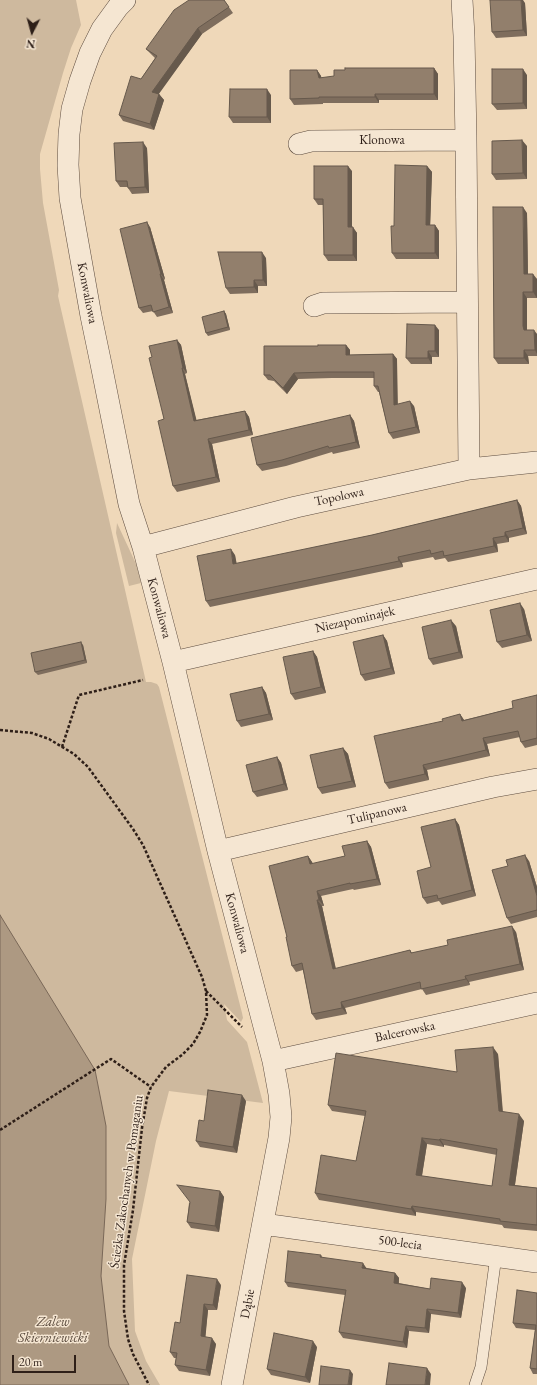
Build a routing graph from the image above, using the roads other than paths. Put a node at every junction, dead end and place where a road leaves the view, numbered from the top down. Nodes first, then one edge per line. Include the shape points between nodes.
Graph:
1 (125, 0) edge
2 (462, 0) edge
3 (466, 140) junction
4 (299, 144) dead end
5 (467, 302) junction
6 (314, 306) dead end
7 (537, 462) edge
8 (469, 469) junction
9 (143, 547) junction
10 (537, 579) edge
11 (173, 662) junction
12 (537, 779) edge
13 (218, 851) junction
14 (537, 1003) edge
15 (273, 1061) junction
16 (263, 1224) junction
17 (496, 1256) junction
18 (537, 1262) edge
19 (232, 1385) edge
20 (475, 1385) edge

1 - 9 street, Konwaliowa via 102,29 80,81 72,109 68,165 70,198 91,316 129,504
2 - 3 street
3 - 4 street, Klonowa via 311,141
3 - 5 street
5 - 6 street via 323,303
5 - 8 street
7 - 8 street, Topolowa
8 - 9 street, Topolowa via 296,507
9 - 11 street, Konwaliowa
10 - 11 street, Niezapominajek
11 - 13 street, Konwaliowa
12 - 13 street, Tulipanowa
13 - 15 street, Konwaliowa
14 - 15 street, Balcerowska
15 - 16 street, Konwaliowa via 281,1117
16 - 17 street, 500-lecia
16 - 19 street, Dąbie
17 - 18 street, 500-lecia
17 - 20 lane via 481,1367

